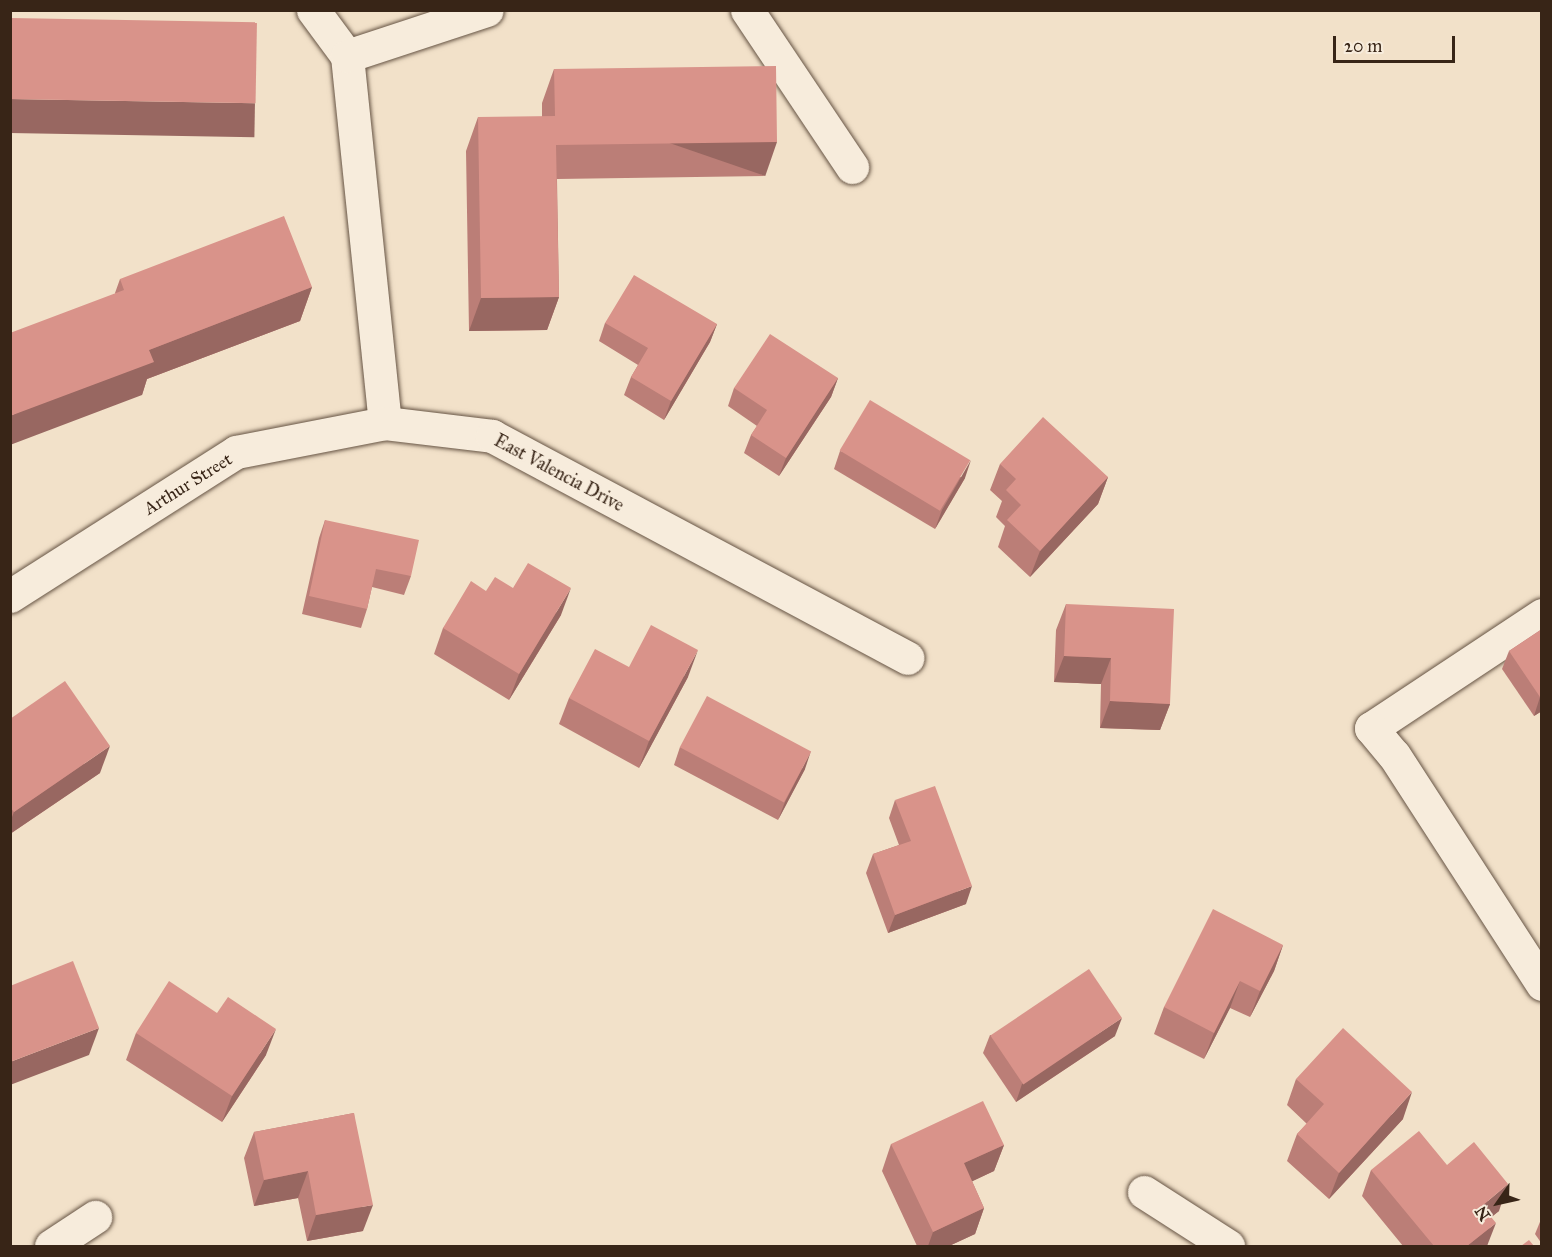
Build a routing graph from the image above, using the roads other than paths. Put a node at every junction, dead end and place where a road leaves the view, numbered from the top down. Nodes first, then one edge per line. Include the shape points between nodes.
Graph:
1 (313, 10) edge
2 (487, 10) edge
3 (747, 10) edge
4 (347, 56) junction
5 (852, 167) dead end
6 (386, 423) junction
7 (10, 596) edge
8 (1542, 615) edge
9 (907, 658) dead end
10 (1542, 984) edge
11 (1144, 1192) dead end
12 (95, 1217) dead end
13 (51, 1246) edge
14 (1228, 1246) edge

1 - 4 street
2 - 4 street
3 - 5 street
4 - 6 street
6 - 7 street, Arthur Street via 236,452
6 - 9 street, East Valencia Drive via 492,436
8 - 10 street via 1371,728
11 - 14 street
12 - 13 street

